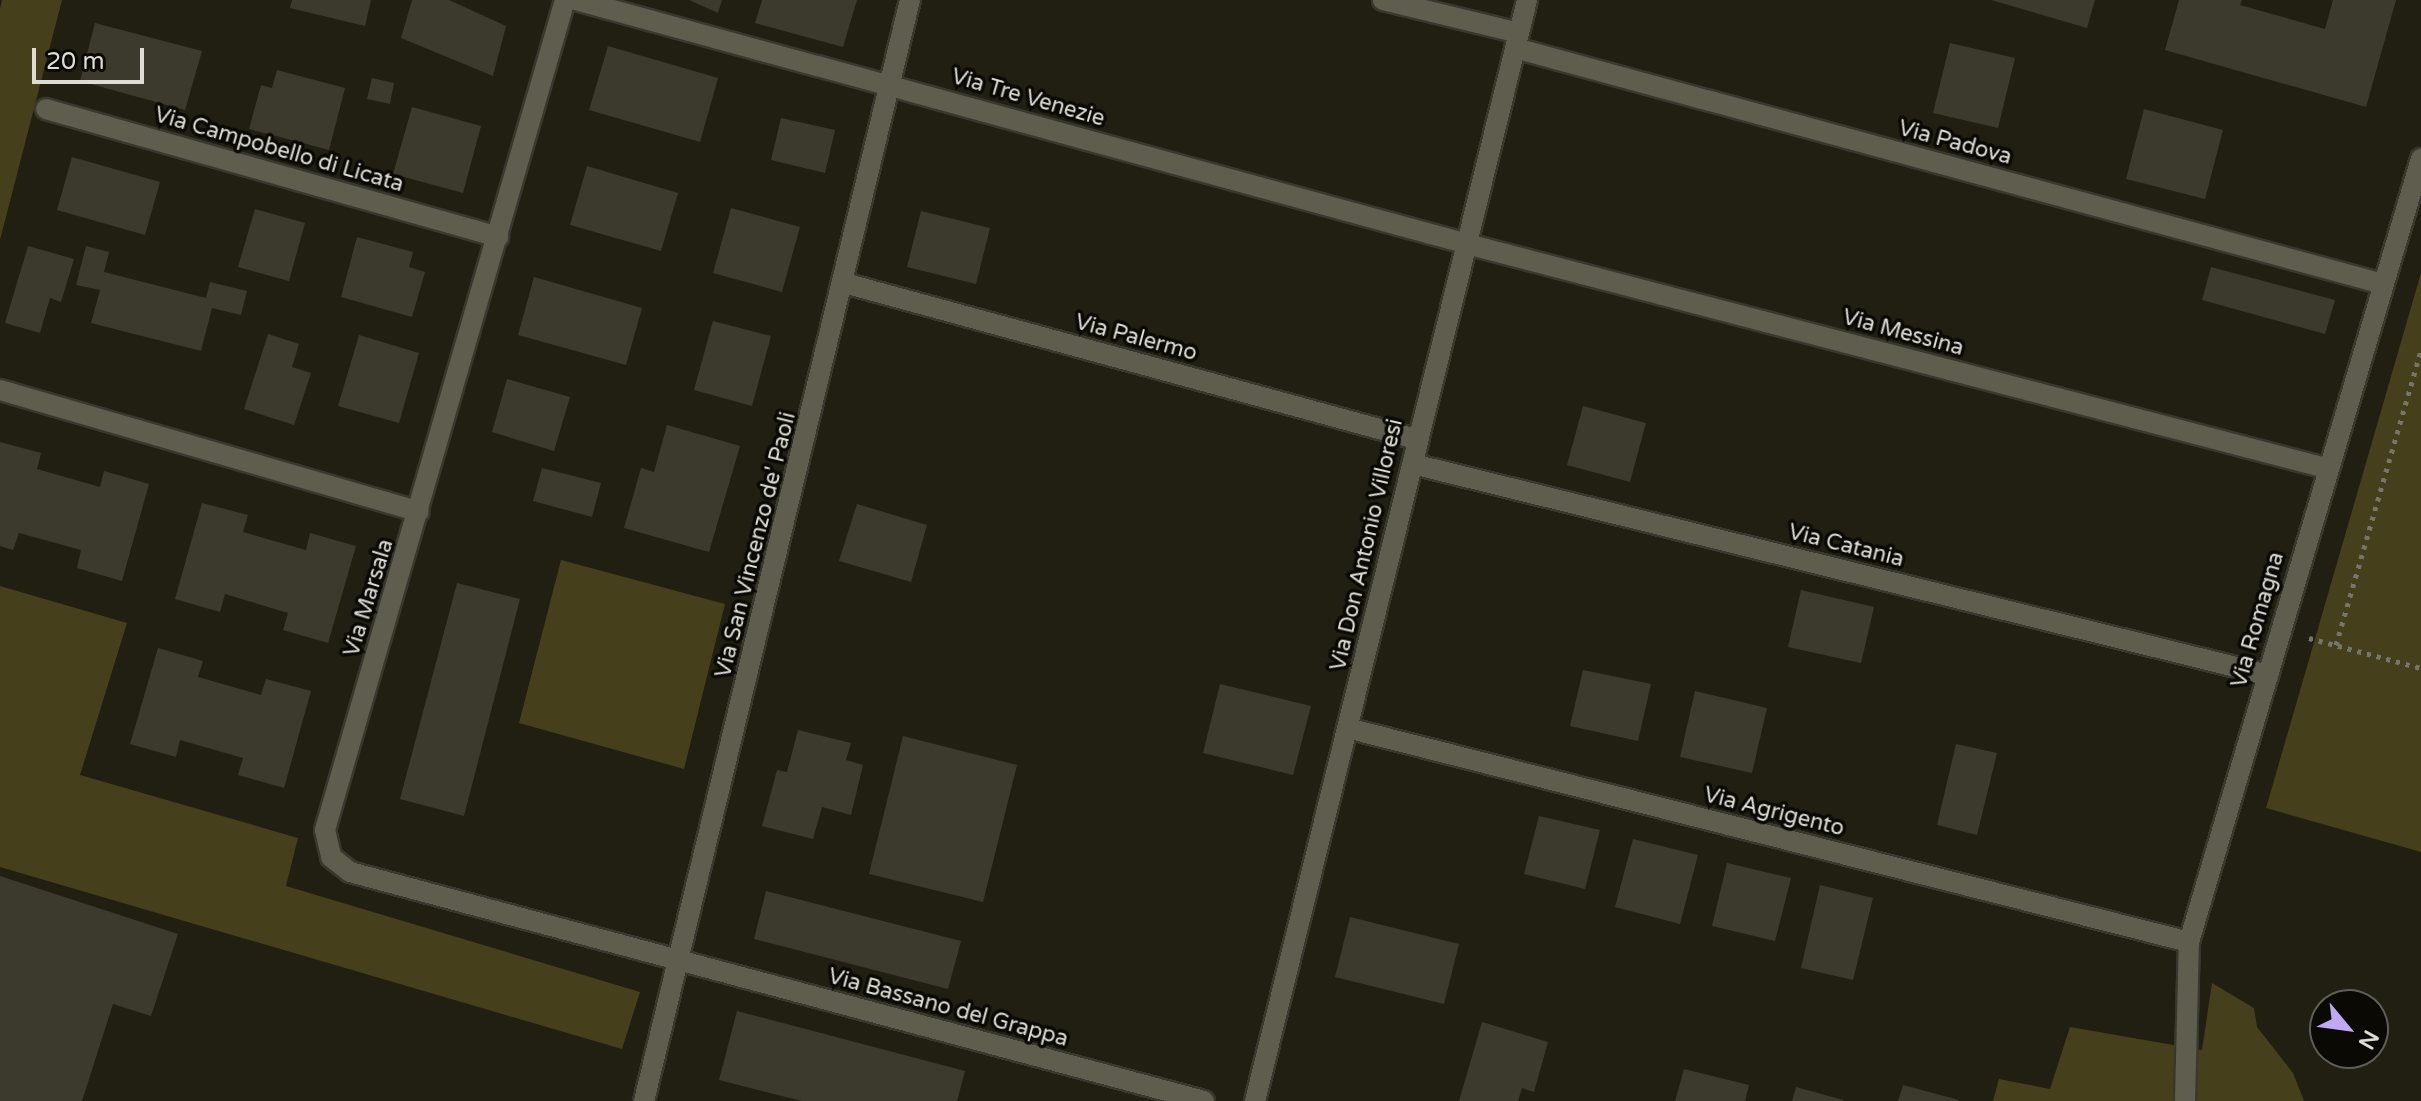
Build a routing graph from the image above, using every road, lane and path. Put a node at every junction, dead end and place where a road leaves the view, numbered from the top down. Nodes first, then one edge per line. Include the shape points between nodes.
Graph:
1 (565, 0) edge
2 (576, 0) edge
3 (910, 0) edge
4 (1383, 0) edge
5 (1527, 0) edge
6 (1517, 41) junction
7 (891, 85) junction
8 (46, 109) dead end
9 (2421, 159) edge
10 (498, 237) junction
11 (1467, 244) junction
12 (844, 283) junction
13 (2383, 284) junction
14 (2421, 350) edge
15 (0, 390) edge
16 (1416, 439) junction
17 (1413, 464) junction
18 (2326, 468) junction
19 (419, 512) junction
20 (2421, 668) edge
21 (2268, 675) junction
22 (1347, 728) junction
23 (2189, 942) junction
24 (680, 961) junction
25 (644, 1101) edge
26 (1204, 1101) edge
27 (1255, 1101) edge
28 (2185, 1101) edge

1 - 10 street, Via Marsala
2 - 7 street, Via Tre Venezie
3 - 7 street, Via San Vincenzo de' Paoli
4 - 6 street, Via Padova
5 - 6 street, Via Don Antonio Villoresi
6 - 11 street, Via Don Antonio Villoresi
6 - 13 street, Via Padova
7 - 11 street, Via Tre Venezie
7 - 12 street, Via San Vincenzo de' Paoli
8 - 10 street, Via Campobello di Licata
9 - 13 street, Via Romagna
10 - 19 street, Via Marsala
11 - 16 street, Via Don Antonio Villoresi
11 - 18 street, Via Messina
12 - 16 street, Via Palermo
12 - 24 street, Via San Vincenzo de' Paoli
13 - 18 street, Via Romagna
14 - 20 path via 2336,645
15 - 19 street
16 - 17 street, Via Don Antonio Villoresi
17 - 21 street, Via Catania
17 - 22 street, Via Don Antonio Villoresi
18 - 21 street, Via Romagna
19 - 24 street, Via Marsala via 325,830 331,857 350,872
21 - 23 street, Via Romagna
22 - 23 street, Via Agrigento
22 - 27 street, Via Don Antonio Villoresi
23 - 28 street, Via Romagna
24 - 25 street, Via San Vincenzo de' Paoli
24 - 26 street, Via Bassano del Grappa

